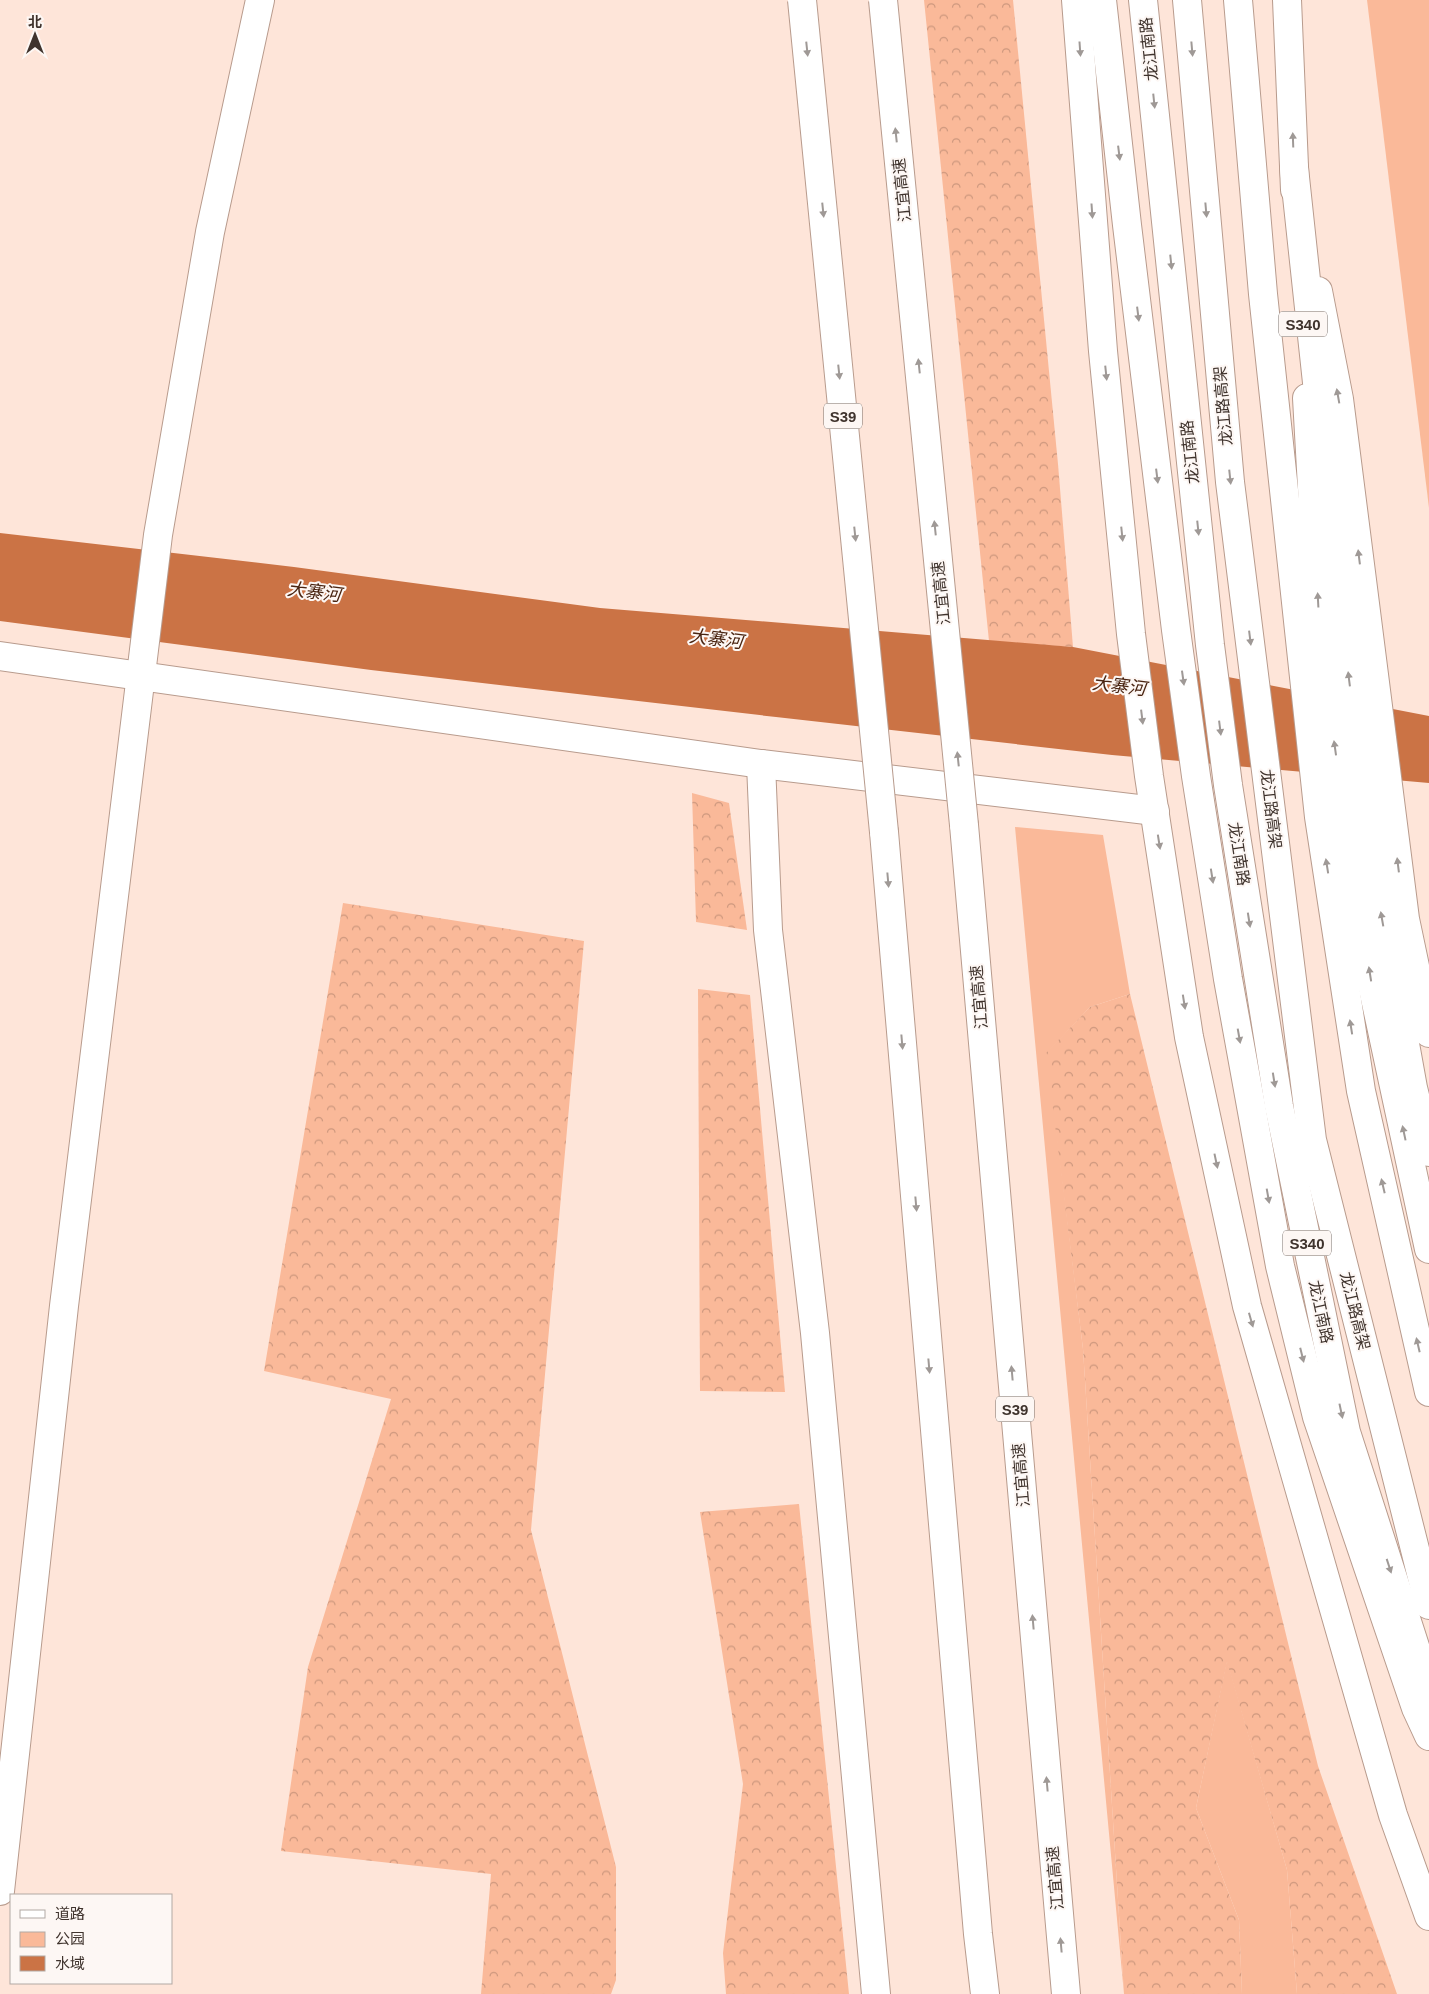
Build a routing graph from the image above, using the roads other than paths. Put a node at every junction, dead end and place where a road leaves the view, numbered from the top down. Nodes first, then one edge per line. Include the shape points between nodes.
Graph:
1 (260, 0) edge
2 (802, 0) edge
3 (883, 0) edge
4 (1076, 0) edge
5 (1102, 0) edge
6 (1143, 0) edge
7 (1187, 0) edge
8 (1238, 0) edge
9 (1287, 0) edge
10 (1294, 168) junction
11 (0, 656) edge
12 (143, 663) junction
13 (761, 764) junction
14 (1352, 797) junction
15 (1155, 811) junction
16 (1429, 1033) edge
17 (1429, 1152) edge
18 (1429, 1249) edge
19 (1429, 1392) edge
20 (1429, 1605) edge
21 (1429, 1690) edge
22 (1429, 1736) edge
23 (0, 1891) edge
24 (1429, 1916) edge
25 (876, 1994) edge
26 (984, 1994) edge
27 (1066, 1994) edge

1 - 12 main road via 210,232 158,535
2 -> 26 main road, S39, bridge via 884,832
27 -> 3 main road, 江宜高速 / S39, bridge via 964,825
4 -> 15 main road via 1103,342 1132,634
5 -> 22 main road via 1196,776 1228,979 1280,1266 1317,1417 1416,1708
6 -> 21 main road, 龙江南路 / S340 via 1210,644 1228,785 1279,1106 1346,1432
7 -> 20 main road, 龙江路高架 via 1230,482 1312,1140
19 -> 8 main road via 1361,1091 1319,817 1263,294
10 -> 9 main road
14 -> 10 main road via 1333,651
16 -> 10 main road via 1405,919 1339,399
11 - 12 main road
12 - 13 main road
12 - 23 main road via 64,1306
13 - 15 main road
13 - 25 main road via 768,930 815,1333
17 -> 14 main road via 1413,1088 1367,834
18 -> 14 main road via 1372,984
15 -> 24 main road via 1189,1037 1247,1306 1392,1815

